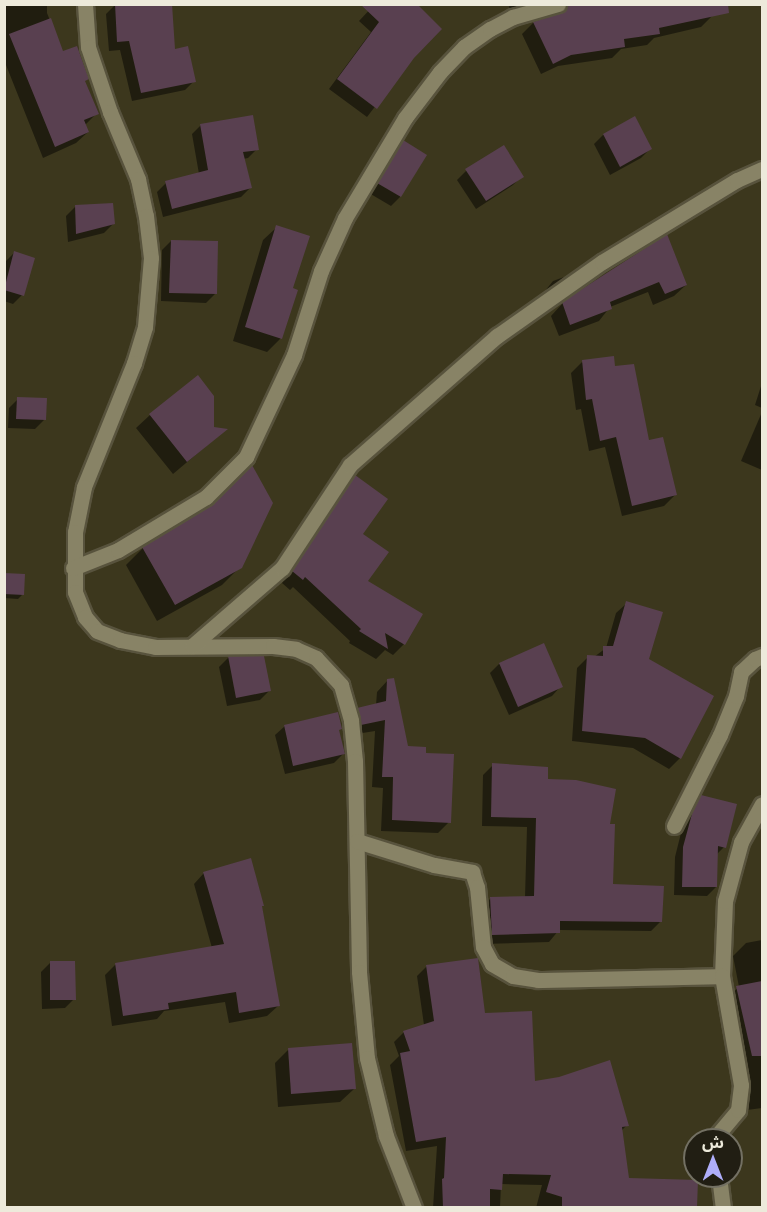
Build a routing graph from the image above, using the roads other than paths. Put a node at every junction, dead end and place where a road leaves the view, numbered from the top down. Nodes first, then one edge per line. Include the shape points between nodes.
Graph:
1 (85, 4) edge
2 (558, 4) edge
3 (762, 169) edge
4 (73, 568) junction
5 (192, 646) junction
6 (762, 656) edge
7 (762, 804) edge
8 (674, 826) dead end
9 (357, 841) junction
10 (722, 976) junction
11 (723, 1128) edge
12 (720, 1188) edge
13 (414, 1208) edge
14 (723, 1208) edge

1 - 4 street via 88,47 138,179 151,258 145,327 84,487
2 - 4 street via 513,17 464,47 405,118 345,218 321,271 294,355 246,457 206,497 118,550
3 - 5 street via 737,180 602,262 497,336 350,465 282,568
4 - 5 street via 75,592 85,617 98,631 155,647
5 - 9 street via 273,646 296,650 316,657 341,685 351,721
6 - 8 street via 741,672 720,735
7 - 10 street via 741,842 725,901
9 - 10 street via 434,865 472,872 483,947 492,964 513,976 549,980
9 - 13 street via 359,972 367,1058 386,1136
10 - 11 street via 741,1085 738,1110
12 - 14 street

